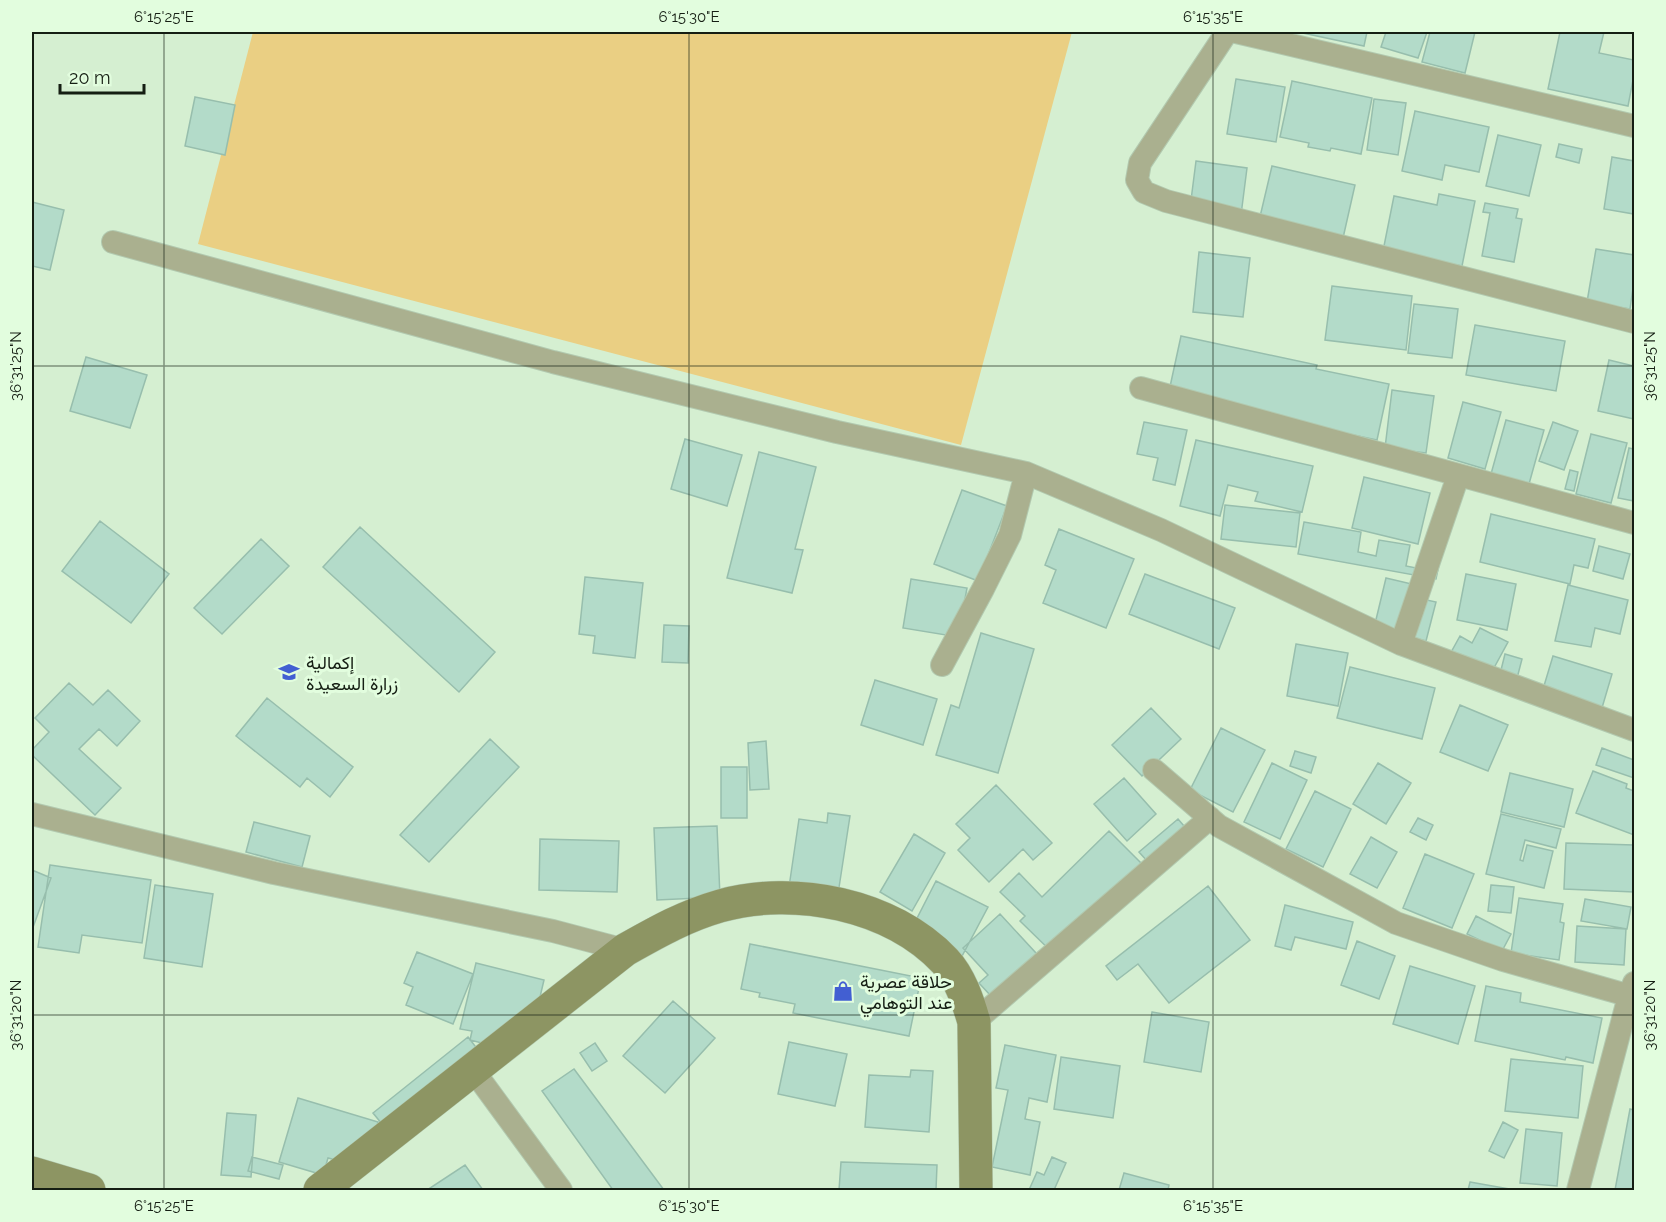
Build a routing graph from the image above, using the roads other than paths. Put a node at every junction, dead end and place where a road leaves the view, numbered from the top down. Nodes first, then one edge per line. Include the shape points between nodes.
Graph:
1 (1227, 32) edge
2 (1236, 32) edge
3 (1635, 126) edge
4 (113, 242) dead end
5 (1635, 322) edge
6 (1140, 388) dead end
7 (1026, 473) junction
8 (1458, 476) junction
9 (1635, 523) edge
10 (1401, 644) junction
11 (942, 665) dead end
12 (1635, 729) edge
13 (1154, 770) dead end
14 (32, 814) edge
15 (1210, 818) junction
16 (625, 950) junction
17 (1633, 992) edge
18 (974, 1022) junction
19 (473, 1070) junction
20 (32, 1173) edge
21 (89, 1191) edge
22 (320, 1191) edge
23 (561, 1191) edge
24 (976, 1191) edge
25 (1578, 1191) edge

1 - 5 street via 1140,163 1137,180 1144,192 1166,201
2 - 3 street
4 - 7 street via 553,362 837,432
6 - 8 street
7 - 10 street via 1161,530
7 - 11 street via 1010,535
8 - 9 street
8 - 10 street
10 - 12 street
13 - 15 street
14 - 16 street via 274,873 553,931
15 - 17 street via 1396,923 1503,960
15 - 18 street
16 - 18 main road via 676,921 722,906 768,898 815,900 888,921 921,939 946,962 968,1000
16 - 19 main road
17 - 25 street
18 - 24 main road
19 - 22 main road
19 - 23 street
20 - 21 main road

